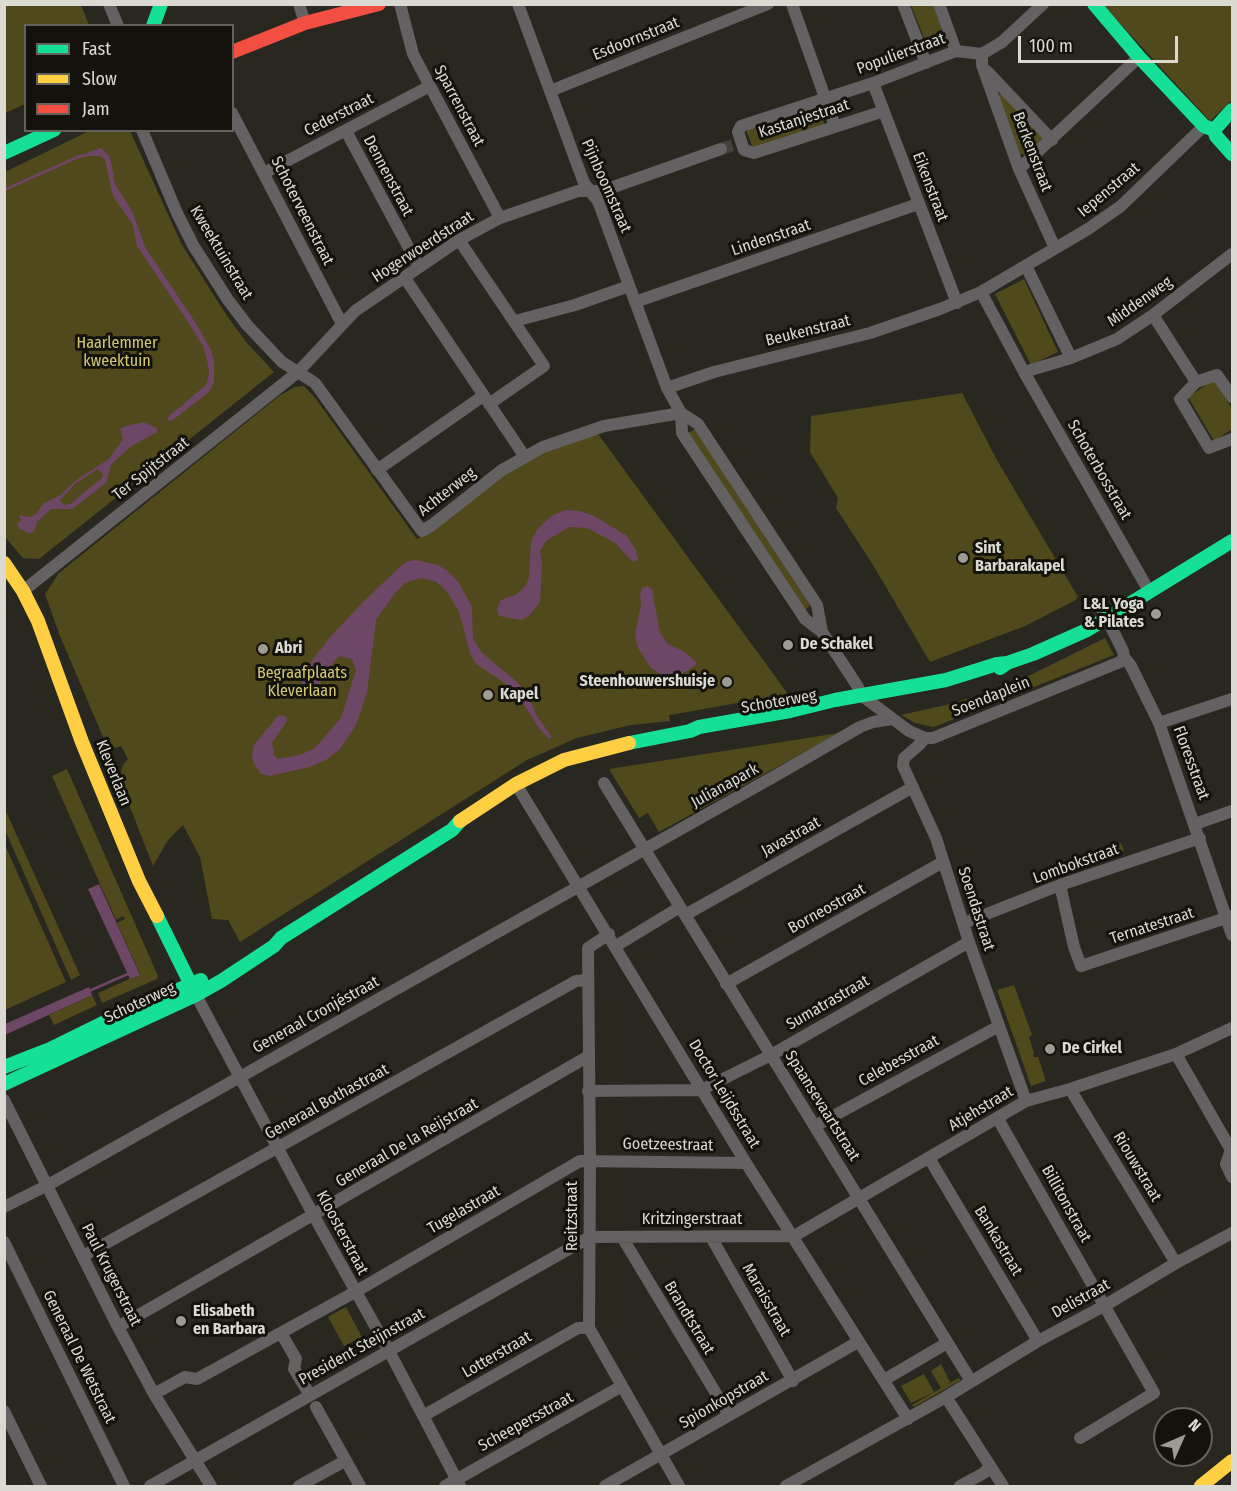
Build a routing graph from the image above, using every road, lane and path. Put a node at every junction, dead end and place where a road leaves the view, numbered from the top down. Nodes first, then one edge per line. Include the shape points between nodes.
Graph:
1 (109, 4) edge
2 (161, 4) edge
3 (299, 4) edge
4 (380, 4) edge
5 (400, 4) edge
6 (519, 4) edge
7 (768, 4) edge
8 (792, 4) edge
9 (903, 4) edge
10 (939, 4) edge
11 (1042, 4) edge
12 (1094, 4) edge
13 (305, 23) junction
14 (117, 24) edge
15 (154, 24) edge
16 (234, 51) edge
17 (956, 51) junction
18 (1139, 57) junction
19 (982, 60) junction
20 (926, 63) junction
21 (873, 83) junction
22 (430, 86) junction
23 (550, 91) junction
24 (825, 98) junction
25 (1233, 110) edge
26 (884, 111) junction
27 (234, 117) edge
28 (835, 126) junction
29 (1209, 128) junction
30 (346, 131) junction
31 (50, 132) edge
32 (143, 132) edge
33 (1052, 140) junction
34 (731, 145) junction
35 (4, 153) edge
36 (1233, 154) edge
37 (1019, 169) junction
38 (264, 173) junction
39 (591, 191) junction
40 (918, 204) junction
41 (500, 218) junction
42 (459, 240) junction
43 (1055, 248) junction
44 (1233, 254) edge
45 (1026, 266) junction
46 (419, 267) junction
47 (405, 278) junction
48 (629, 286) junction
49 (981, 292) junction
50 (635, 302) junction
51 (957, 303) junction
52 (1153, 315) junction
53 (515, 321) junction
54 (342, 324) junction
55 (1071, 358) junction
56 (298, 372) junction
57 (1024, 372) junction
58 (1196, 382) junction
59 (667, 388) junction
60 (1233, 397) edge
61 (486, 400) junction
62 (681, 413) junction
63 (1232, 440) edge
64 (525, 457) junction
65 (377, 470) junction
66 (1233, 541) edge
67 (4, 563) edge
68 (1148, 588) junction
69 (23, 591) junction
70 (1104, 614) junction
71 (822, 632) junction
72 (1124, 657) junction
73 (1007, 663) junction
74 (1233, 699) edge
75 (859, 701) junction
76 (873, 704) junction
77 (892, 719) junction
78 (1159, 723) junction
79 (925, 738) junction
80 (604, 783) dead end
81 (518, 787) junction
82 (913, 787) junction
83 (1233, 811) edge
84 (1195, 824) junction
85 (1200, 838) junction
86 (644, 850) junction
87 (944, 862) junction
88 (1060, 885) junction
89 (579, 886) junction
90 (682, 911) junction
91 (1230, 917) edge
92 (964, 923) junction
93 (609, 934) junction
94 (1233, 934) edge
95 (969, 942) junction
96 (616, 946) junction
97 (588, 980) junction
98 (726, 984) junction
99 (193, 990) junction
100 (999, 1026) junction
101 (1233, 1028) edge
102 (50, 1049) junction
103 (1176, 1054) junction
104 (771, 1055) junction
105 (587, 1057) junction
106 (4, 1067) edge
107 (240, 1076) junction
108 (4, 1077) edge
109 (4, 1084) edge
110 (1070, 1089) junction
111 (702, 1090) junction
112 (588, 1091) junction
113 (4, 1100) edge
114 (1026, 1101) junction
115 (998, 1119) junction
116 (815, 1126) junction
117 (278, 1149) junction
118 (1232, 1150) edge
119 (929, 1158) junction
120 (590, 1161) junction
121 (746, 1163) junction
122 (1233, 1177) edge
123 (48, 1185) junction
124 (859, 1198) junction
125 (4, 1207) edge
126 (314, 1216) junction
127 (1233, 1233) edge
128 (794, 1236) junction
129 (590, 1237) junction
130 (622, 1237) junction
131 (711, 1237) junction
132 (4, 1242) edge
133 (83, 1256) junction
134 (1176, 1263) junction
135 (355, 1292) junction
136 (1104, 1306) junction
137 (118, 1327) junction
138 (589, 1328) junction
139 (281, 1332) junction
140 (1038, 1341) junction
141 (858, 1342) junction
142 (947, 1342) junction
143 (389, 1351) junction
144 (884, 1380) junction
145 (793, 1381) junction
146 (971, 1381) junction
147 (622, 1386) junction
148 (154, 1394) junction
149 (310, 1395) junction
150 (946, 1397) junction
151 (316, 1407) dead end
152 (4, 1411) edge
153 (729, 1415) junction
154 (423, 1416) junction
155 (908, 1419) junction
156 (9, 1432) edge
157 (1080, 1438) dead end
158 (662, 1455) junction
159 (195, 1461) junction
160 (345, 1461) junction
161 (1233, 1461) edge
162 (990, 1466) junction
163 (1233, 1473) edge
164 (454, 1484) edge
165 (41, 1486) edge
166 (124, 1486) edge
167 (150, 1486) edge
168 (211, 1486) edge
169 (299, 1486) edge
170 (360, 1486) edge
171 (605, 1486) edge
172 (680, 1486) edge
173 (786, 1486) edge
174 (960, 1486) edge
175 (1003, 1486) edge
176 (1201, 1486) edge
177 (1216, 1486) edge

1 - 14 street
2 - 15 main road
3 - 13 street
4 - 13 main road
5 - 22 street, Sparrenstraat via 413,54
6 - 23 street, Pijnboomstraat
7 - 23 street, Esdoornstraat
8 - 24 street
9 - 20 street
10 - 17 street
11 - 19 street
12 - 18 main road
13 - 16 main road
17 - 19 street, Populierstraat
17 - 20 street, Populierstraat
18 - 29 main road
18 - 33 street
19 - 33 street, Berkenstraat
19 - 37 street, Berkenstraat
20 - 21 street, Populierstraat
21 - 24 street, Populierstraat
21 - 26 street, Eikenstraat
22 - 30 street, Cederstraat
22 - 41 street, Sparrenstraat
23 - 39 street, Pijnboomstraat via 584,183
24 - 28 street
24 - 34 street, Kastanjestraat via 741,126
25 - 29 main road
26 - 28 street, Kastanjestraat
26 - 40 street, Eikenstraat
27 - 38 street, Schoterveenstraat
28 - 34 street, Kastanjestraat via 754,153
29 - 36 main road
29 - 43 street, Iepenstraat via 1121,206
30 - 38 street, Cederstraat
30 - 46 street, Dennenstraat
31 - 35 main road
32 - 56 street, Kweektuinstraat via 177,213 211,275 264,345
33 - 37 street
34 - 39 street via 602,191
37 - 43 street, Berkenstraat
38 - 54 street, Schoterveenstraat
39 - 41 street, Hogerwoerdstraat via 578,191
39 - 48 street, Pijnboomstraat
40 - 50 street, Lindenstraat
40 - 51 street, Eikenstraat
41 - 42 street, Hogerwoerdstraat
42 - 46 street, Hogerwoerdstraat
42 - 53 street
43 - 45 street, Iepenstraat
44 - 52 street, Middenweg
45 - 49 street, Iepenstraat
45 - 55 street
46 - 47 street, Hogerwoerdstraat
47 - 54 street, Hogerwoerdstraat
47 - 61 street
48 - 50 street, Pijnboomstraat
48 - 53 street
49 - 51 street, Beukenstraat
49 - 57 street, Schoterbosstraat
50 - 59 street, Pijnboomstraat
51 - 59 street, Beukenstraat via 870,333 714,372
52 - 55 street, Middenweg via 1117,339
52 - 58 street
53 - 61 street via 544,366
54 - 56 street, Hogerwoerdstraat
55 - 57 street, Middenweg
56 - 65 street, Achterweg via 315,383
56 - 69 street, Ter Spijtstraat
57 - 68 street, Schoterbosstraat
58 - 60 street via 1217,375
58 - 63 street via 1179,399 1209,448
59 - 62 street, Pijnboomstraat
61 - 64 street
61 - 65 street
62 - 64 street, Achterweg via 590,430
62 - 71 street, Pijnboomstraat via 698,424 817,605
62 - 71 street, Pijnboomstraat via 682,433 805,619
64 - 65 street, Achterweg via 424,531
66 - 68 main road, Soendaplein
67 - 69 main road, Kleverlaan
68 - 70 main road, Soendaplein
69 - 99 main road, Kleverlaan via 135,871
70 - 72 street, Floresstraat
70 - 73 main road, Soendaplein
71 - 75 street, Pijnboomstraat via 858,687
72 - 78 street, Floresstraat
72 - 79 street, Soendaplein via 1120,662
73 - 75 main road, Soendaplein
73 - 76 main road, Soendaplein via 948,687
74 - 78 street
75 - 76 main road, Schoterweg
75 - 81 main road, Schoterweg via 835,700 621,744 564,759
76 - 77 street
77 - 79 street
77 - 86 street, Julianapark via 860,727
78 - 84 street, Floresstraat
79 - 82 street, Soendastraat via 903,760
80 - 86 street
81 - 89 street, Doctor Leijdsstraat
81 - 99 main road, Schoterweg via 458,822 452,830 281,938 221,981
82 - 87 street, Soendastraat
82 - 90 street, Javastraat
83 - 84 street
84 - 85 street, Floresstraat
85 - 88 street, Lombokstraat
85 - 91 street, Floresstraat
86 - 89 street, Generaal Cronjéstraat
86 - 90 street, Spaansevaartstraat
87 - 92 street, Soendastraat
87 - 98 street, Borneostraat
88 - 91 street, Ternatestraat via 1081,966
88 - 92 street, Lombokstraat
89 - 93 street, Doctor Leijdsstraat
89 - 107 street, Generaal Cronjéstraat
90 - 96 street, Javastraat
90 - 98 street, Spaansevaartstraat
91 - 94 street, Floresstraat
92 - 95 street, Soendastraat
93 - 96 street, Doctor Leijdsstraat
93 - 97 street, Reitzstraat via 588,948
95 - 100 street, Soendastraat
95 - 104 street, Sumatrastraat
96 - 111 street, Doctor Leijdsstraat
97 - 105 street, Reitzstraat
97 - 117 street, Generaal Bothastraat via 576,981
98 - 104 street, Spaansevaartstraat
99 - 102 main road, Schoterweg via 109,1020
99 - 107 street, Kloosterstraat
99 - 109 main road, Schoterweg
100 - 114 street, Soendastraat
100 - 116 street, Celebesstraat
101 - 103 street, Atjehstraat
102 - 106 main road, Schoterweg
102 - 108 main road
103 - 110 street, Atjehstraat
103 - 118 street
104 - 111 street, Sumatrastraat
104 - 116 street, Spaansevaartstraat
105 - 112 street, Reitzstraat
105 - 126 street, Generaal De la Reijstraat
107 - 117 street, Kloosterstraat
107 - 123 street, Generaal Cronjéstraat
110 - 114 street, Atjehstraat
110 - 134 street, Riouwstraat
111 - 112 street
111 - 121 street, Doctor Leijdsstraat
112 - 120 street, Reitzstraat
113 - 123 street, Paul Krugerstraat
114 - 115 street, Atjehstraat
115 - 119 street, Atjehstraat
115 - 136 street, Billitonstraat
116 - 124 street, Spaansevaartstraat
117 - 126 street, Kloosterstraat
117 - 133 street, Generaal Bothastraat
118 - 122 street via 1226,1164
119 - 124 street, Atjehstraat
119 - 140 street, Bankastraat
120 - 121 street, Goetzeestraat
120 - 129 street, Reitzstraat
120 - 135 street, Tugelastraat via 580,1161
121 - 128 street, Doctor Leijdsstraat
123 - 125 street, Generaal Cronjéstraat
123 - 133 street, Paul Krugerstraat
124 - 128 street, Atjehstraat
124 - 142 street, Spaansevaartstraat
126 - 135 street, Kloosterstraat
126 - 137 street, Generaal De la Reijstraat
127 - 134 street, Delistraat
128 - 131 street, Kritzingerstraat
128 - 141 street, Doctor Leijdsstraat
129 - 130 street, Kritzingerstraat
129 - 138 street, Reitzstraat
129 - 143 street, President Steijnstraat
130 - 131 street, Kritzingerstraat
130 - 153 street, Brandtstraat
131 - 145 street, Maraisstraat
132 - 166 street, Generaal De Wetstraat
133 - 137 street, Paul Krugerstraat
134 - 136 street, Delistraat
135 - 139 street, Tugelastraat
135 - 143 street, Kloosterstraat
136 - 140 street, Delistraat
136 - 157 street, Billitonstraat via 1154,1393
137 - 148 street, Paul Krugerstraat
138 - 147 street
138 - 154 street, Lotterstraat via 578,1328
139 - 148 street via 197,1379 185,1377
139 - 149 street via 296,1359 294,1369
140 - 146 street, Delistraat
141 - 144 street, Doctor Leijdsstraat
141 - 145 street, Spionkopstraat
142 - 144 street
142 - 146 street, Spaansevaartstraat
143 - 149 street, President Steijnstraat
143 - 154 street, Kloosterstraat
144 - 155 street, Doctor Leijdsstraat
145 - 153 street, Spionkopstraat
146 - 150 street, Delistraat
147 - 158 street
147 - 164 street, Scheepersstraat
148 - 159 street, Paul Krugerstraat
149 - 159 street, President Steijnstraat
150 - 155 street, Delistraat
150 - 162 street
151 - 160 street
152 - 156 street
153 - 158 street, Spionkopstraat
154 - 164 street, Kloosterstraat
155 - 173 street, Delistraat
156 - 165 street
158 - 171 street, Spionkopstraat
158 - 172 street
159 - 167 street, President Steijnstraat
159 - 168 street, Paul Krugerstraat
160 - 169 street
160 - 170 street
161 - 176 main road
162 - 174 street
162 - 175 street
163 - 177 main road

